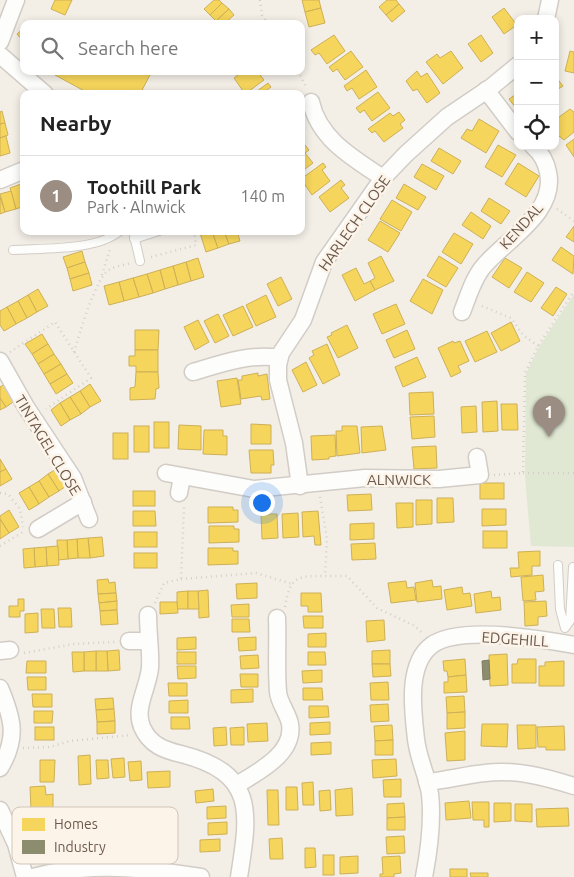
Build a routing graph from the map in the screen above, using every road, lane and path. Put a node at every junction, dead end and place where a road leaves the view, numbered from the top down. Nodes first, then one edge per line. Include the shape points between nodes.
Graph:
1 (16, 0) edge
2 (260, 0) edge
3 (550, 0) edge
4 (547, 15) edge
5 (265, 20) edge
6 (0, 42) edge
7 (0, 55) edge
8 (514, 68) edge
9 (20, 72) edge
10 (23, 75) edge
11 (300, 75) edge
12 (40, 90) edge
13 (486, 90) junction
14 (311, 102) joint
15 (514, 127) edge
16 (537, 150) edge
17 (20, 172) edge
18 (382, 178) junction
19 (0, 180) edge
20 (543, 203) junction
21 (574, 221) edge
22 (114, 235) edge
23 (117, 235) edge
24 (134, 235) edge
25 (195, 235) edge
26 (13, 250) dead end
27 (140, 261) junction
28 (102, 276) junction
29 (574, 291) edge
30 (470, 306) joint
31 (538, 346) junction
32 (74, 352) junction
33 (279, 358) junction
34 (2, 360) edge
35 (193, 372) dead end
36 (32, 418) junction
37 (477, 457) dead end
38 (523, 473) junction
39 (574, 473) edge
40 (480, 474) junction
41 (175, 481) joint
42 (316, 484) junction
43 (300, 486) junction
44 (0, 493) edge
45 (83, 502) junction
46 (89, 519) dead end
47 (30, 530) junction
48 (0, 546) edge
49 (558, 565) dead end
50 (573, 567) edge
51 (325, 576) junction
52 (181, 579) junction
53 (292, 584) junction
54 (148, 615) joint
55 (277, 618) joint
56 (567, 639) edge
57 (129, 641) joint
58 (148, 641) junction
59 (432, 645) junction
60 (5, 651) edge
61 (0, 688) edge
62 (144, 732) junction
63 (9, 749) junction
64 (0, 768) edge
65 (427, 782) junction
66 (237, 785) junction
67 (574, 786) edge
68 (0, 810) edge
69 (12, 836) edge
70 (21, 864) edge
71 (176, 875) edge
72 (25, 877) edge
73 (33, 877) edge
74 (201, 877) edge
75 (239, 877) edge
76 (424, 877) edge

1 - 6 street
2 - 5 path
3 - 4 street
7 - 9 street
8 - 13 street, HARLECH CLOSE
10 - 12 street
11 - 14 path
13 - 15 street
13 - 18 street, HARLECH CLOSE via 426,134
14 - 18 street via 319,124 329,138
16 - 20 street, KENDAL via 543,157 549,178
17 - 19 street
18 - 33 street, HARLECH CLOSE via 324,262 303,320
20 - 21 path
20 - 30 street, KENDAL via 533,218 482,267
22 - 26 lane via 90,244
23 - 28 path via 106,257
24 - 27 lane
25 - 27 path via 196,244
27 - 28 path via 107,270
28 - 32 path
29 - 31 path
30 - 31 path via 511,318 523,335
31 - 38 path via 525,373
32 - 34 path via 55,322
32 - 36 path via 91,378
33 - 35 street via 247,358
33 - 43 street via 278,380 294,443
34 - 36 street, TINTAGEL CLOSE
36 - 45 street, TINTAGEL CLOSE via 73,478
37 - 40 street
38 - 39 path
38 - 40 path
40 - 42 street, ALNWICK via 439,479 365,478
41 - 43 street, ALNWICK via 254,489
41 - 52 path via 185,502
42 - 43 street, ALNWICK
42 - 51 path via 325,523
44 - 47 path via 8,494 16,504 25,531
45 - 46 street, TINTAGEL CLOSE
45 - 47 street, TINTAGEL CLOSE
47 - 48 path
49 - 56 lane via 560,608
50 - 56 lane
51 - 53 path via 299,577
51 - 59 path via 347,576 377,608 415,626
52 - 53 path via 256,573
52 - 54 path via 164,584 155,599 156,610
53 - 55 path via 284,611
54 - 58 street
55 - 66 street via 278,694 290,724 290,733 284,749 274,760
56 - 59 street, EDGEHILL via 505,635 463,637
57 - 58 street
57 - 60 path via 74,644 22,654
58 - 62 street via 150,670 139,714
59 - 65 street via 419,663 414,690 416,740
61 - 63 street via 11,720
62 - 63 path via 114,739 70,741 50,748
62 - 66 street via 160,747 206,761
63 - 64 street
65 - 67 street via 503,772 536,775
65 - 76 street via 430,816
66 - 75 street via 247,818
68 - 69 street
70 - 72 street
71 - 73 street via 128,868 98,868
71 - 74 street

